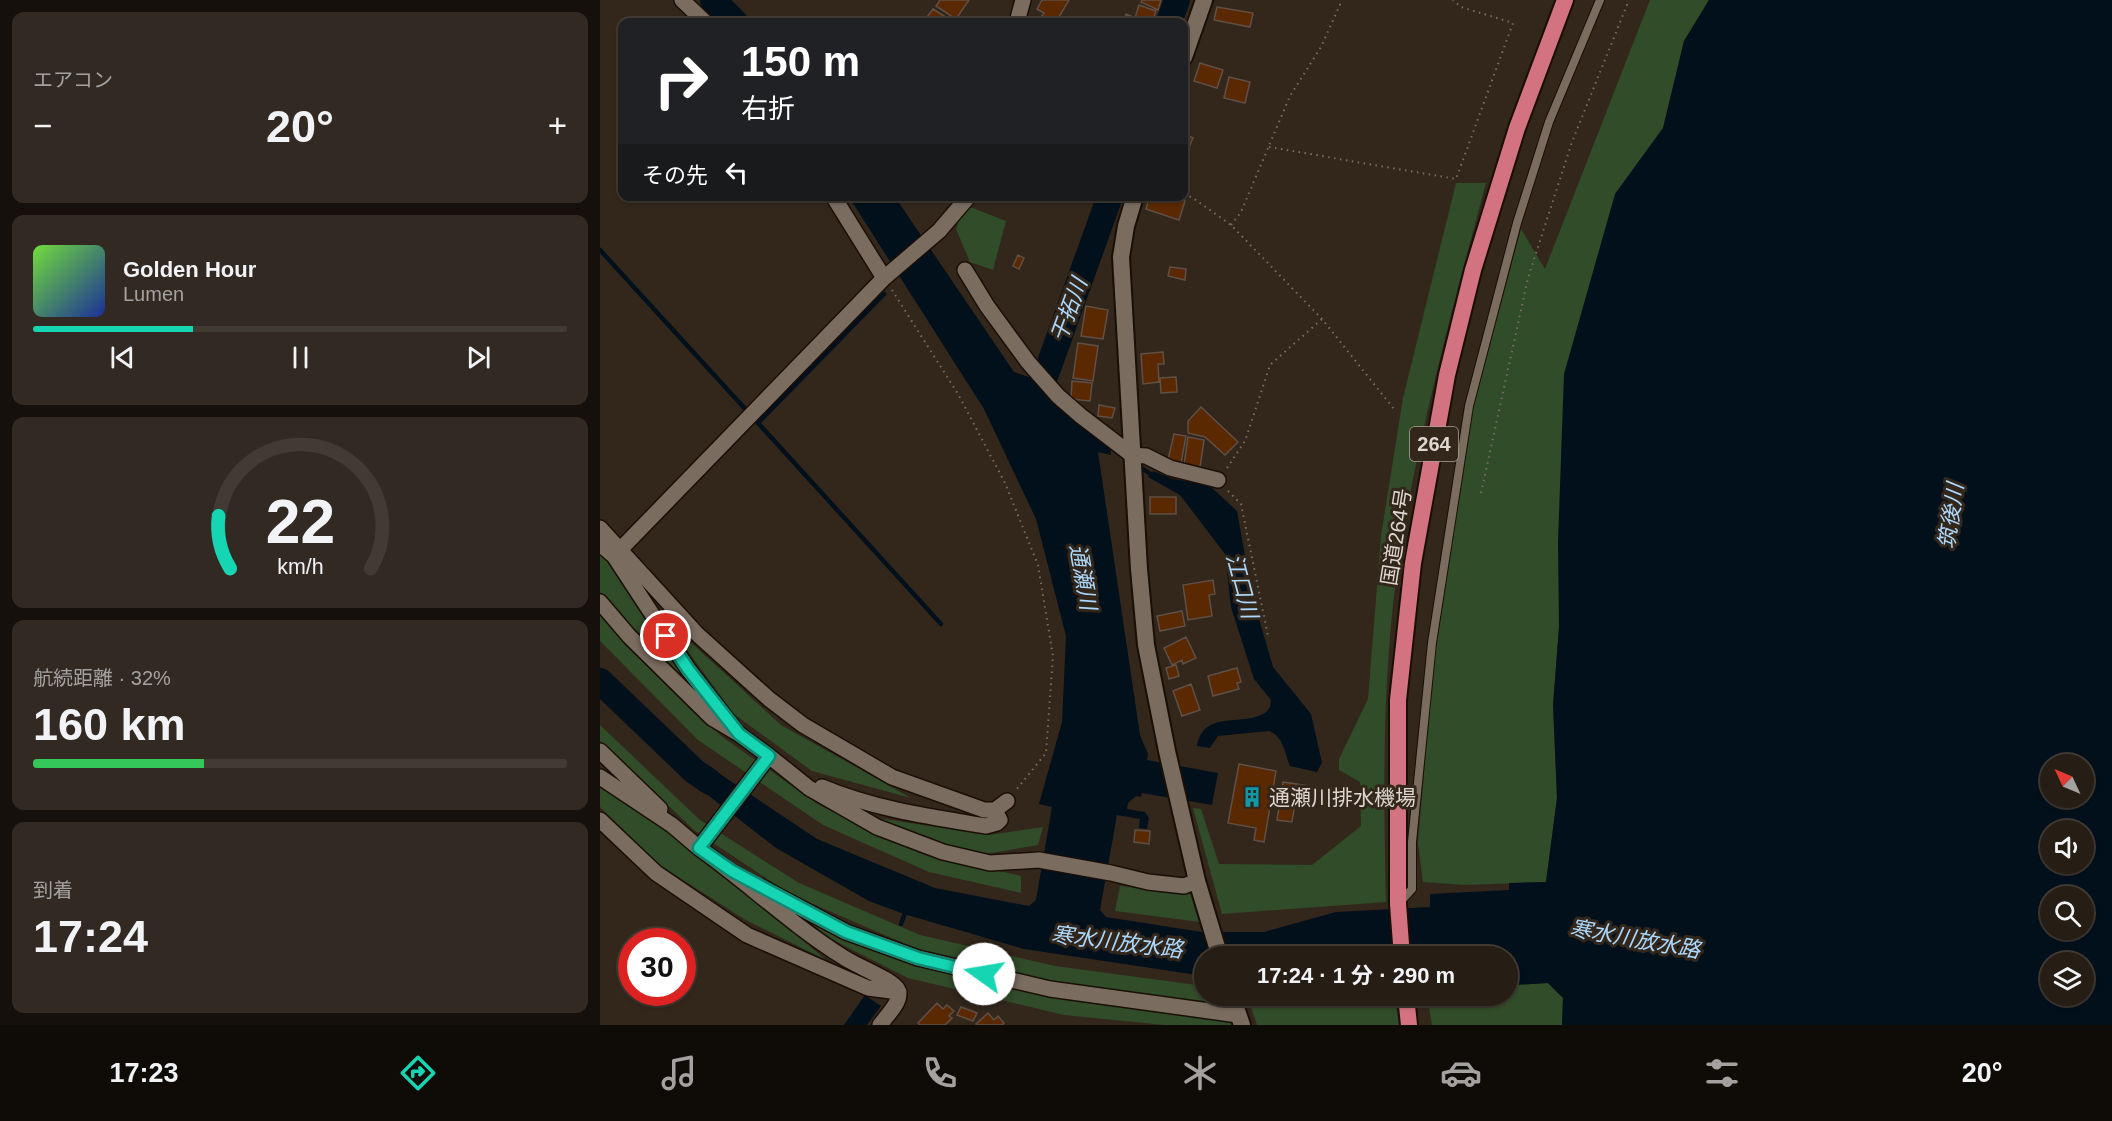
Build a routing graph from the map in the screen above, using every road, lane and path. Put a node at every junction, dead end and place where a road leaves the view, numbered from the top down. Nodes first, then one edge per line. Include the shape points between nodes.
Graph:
1 (682, 0) edge
2 (1023, 0) edge
3 (1204, 0) edge
4 (1342, 0) edge
5 (1453, 0) edge
6 (1564, 0) edge
7 (1600, 0) edge
8 (1629, 0) edge
9 (701, 18) edge
10 (1018, 18) edge
11 (1188, 46) edge
12 (1269, 147) junction
13 (1188, 196) edge
14 (836, 201) edge
15 (964, 201) edge
16 (1134, 201) edge
17 (1231, 225) junction
18 (965, 270) dead end
19 (886, 277) junction
20 (1322, 319) junction
21 (1394, 409) dead end
22 (1132, 462) junction
23 (1218, 480) junction
24 (1481, 493) dead end
25 (600, 528) edge
26 (600, 544) edge
27 (617, 553) junction
28 (600, 602) edge
29 (1268, 636) dead end
30 (739, 734) junction
31 (600, 751) edge
32 (767, 759) junction
33 (794, 775) junction
34 (600, 777) edge
35 (1001, 806) junction
36 (600, 820) edge
37 (672, 825) junction
38 (701, 845) junction
39 (732, 871) junction
40 (1199, 887) junction
41 (1398, 904) junction
42 (1217, 946) edge
43 (1401, 946) edge
44 (900, 992) junction
45 (1407, 1006) edge
46 (1237, 1011) edge
47 (880, 1025) edge
48 (1409, 1025) edge

1 - 9 street
2 - 10 street
3 - 11 street
4 - 12 path via 1321,47 1290,96
5 - 12 path via 1461,7 1513,23 1456,179
6 - 41 highway, 国道264号 / 264 via 1517,128 1473,270 1445,387 1413,564 1398,700
7 - 41 lane via 1546,133 1517,223 1469,406 1432,644 1412,842 1412,889
8 - 24 path via 1572,142 1527,278
12 - 17 path via 1241,212
13 - 17 path
14 - 19 street
15 - 19 street
16 - 22 street via 1121,257
17 - 20 path
18 - 22 street via 1028,362 1058,396
19 - 27 street
19 - 35 path via 958,394 1005,483 1038,565 1053,656 1046,753
20 - 21 path
20 - 23 path via 1270,365 1245,441
22 - 23 street via 1146,456 1170,468
22 - 40 street via 1146,645
23 - 29 path via 1241,504
25 - 27 street
26 - 27 street
27 - 30 street via 688,669
27 - 35 street via 698,634 803,725 892,777 984,810
28 - 30 street via 712,717
30 - 32 street
31 - 37 street
32 - 33 street
32 - 38 street
33 - 35 street via 836,793 909,814 986,826 1000,820
33 - 40 street via 876,827 943,852 990,863 1039,860 1148,882
34 - 37 street
36 - 44 street via 656,873 747,935 868,988
37 - 38 street
38 - 39 street
39 - 44 street via 810,936 857,966 888,980
39 - 46 street via 846,932 918,958 1050,989
40 - 42 street
41 - 43 highway, 国道264号 / 264
44 - 47 street
45 - 48 highway

